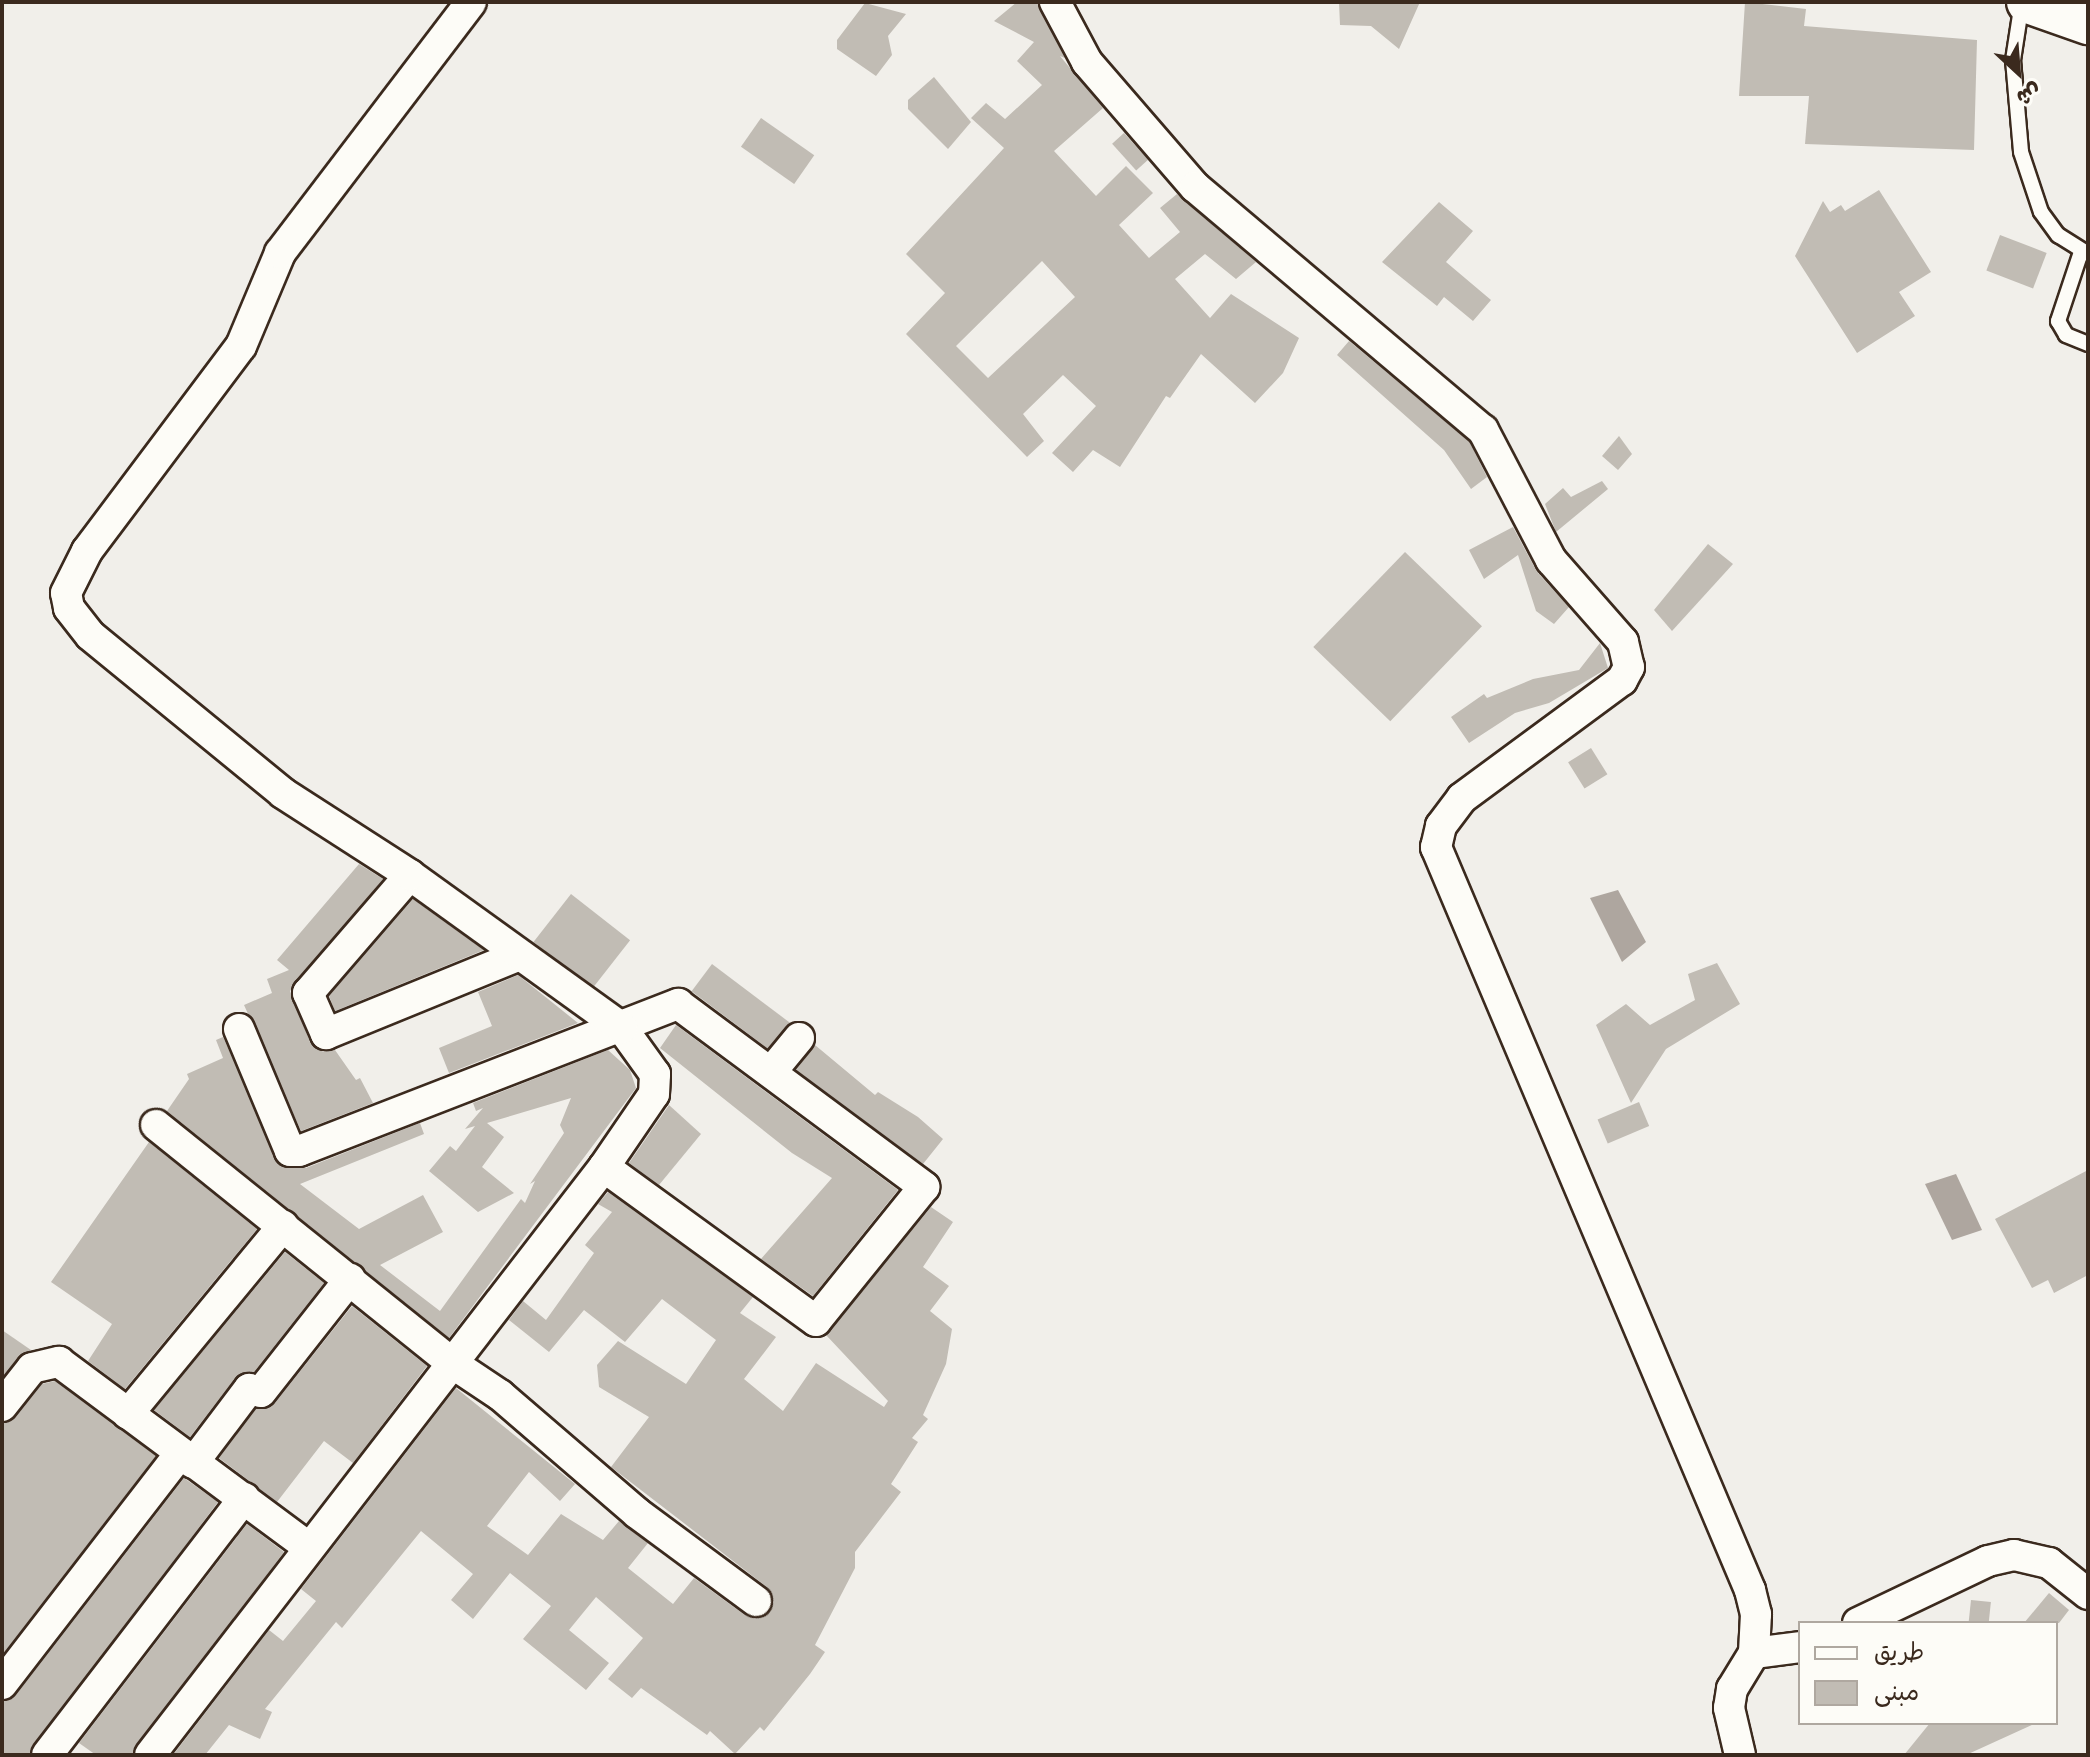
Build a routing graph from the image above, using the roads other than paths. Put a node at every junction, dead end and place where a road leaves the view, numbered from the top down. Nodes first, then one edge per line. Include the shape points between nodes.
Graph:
1 (471, 2) edge
2 (1055, 2) edge
3 (2025, 2) edge
4 (2088, 23) edge
5 (2084, 253) edge
6 (2088, 344) edge
7 (410, 875) junction
8 (520, 955) junction
9 (622, 1028) junction
10 (239, 1029) dead end
11 (799, 1038) dead end
12 (771, 1072) junction
13 (156, 1125) dead end
14 (604, 1167) junction
15 (283, 1226) junction
16 (350, 1279) junction
17 (452, 1363) junction
18 (2, 1406) edge
19 (128, 1414) junction
20 (186, 1458) junction
21 (244, 1498) junction
22 (308, 1547) junction
23 (2088, 1594) edge
24 (756, 1601) dead end
25 (1862, 1621) edge
26 (1798, 1647) edge
27 (1754, 1653) junction
28 (2, 1684) edge
29 (47, 1755) edge
30 (150, 1755) edge
31 (1740, 1755) edge

1 - 7 street via 280,253 241,346 87,551 66,593 69,608 90,635 271,784
2 - 27 street via 1087,62 1195,187 1483,430 1551,560 1623,642 1629,667 1622,680 1462,798 1441,826 1436,847 1750,1590 1756,1614
3 - 4 street
3 - 5 lane via 2013,60 2021,152 2041,212
5 - 6 lane via 2058,321 2066,335
7 - 8 street
7 - 8 street via 308,993 326,1034
8 - 9 street
9 - 10 street via 291,1151
9 - 12 street via 678,1004 732,1055
9 - 14 street via 655,1074 654,1094
11 - 12 street
12 - 14 street via 924,1187 816,1321
13 - 15 street
14 - 17 street
15 - 16 street
15 - 19 street
16 - 17 street
16 - 20 street via 261,1392 249,1389
17 - 22 street
17 - 24 street via 500,1395 637,1513
18 - 19 street via 32,1368 52,1360
19 - 20 street
20 - 21 street
20 - 28 street
21 - 22 street
21 - 29 street
22 - 30 street
23 - 25 street via 2049,1563 2014,1555 1988,1561
26 - 27 street
27 - 31 street via 1732,1689 1729,1708

